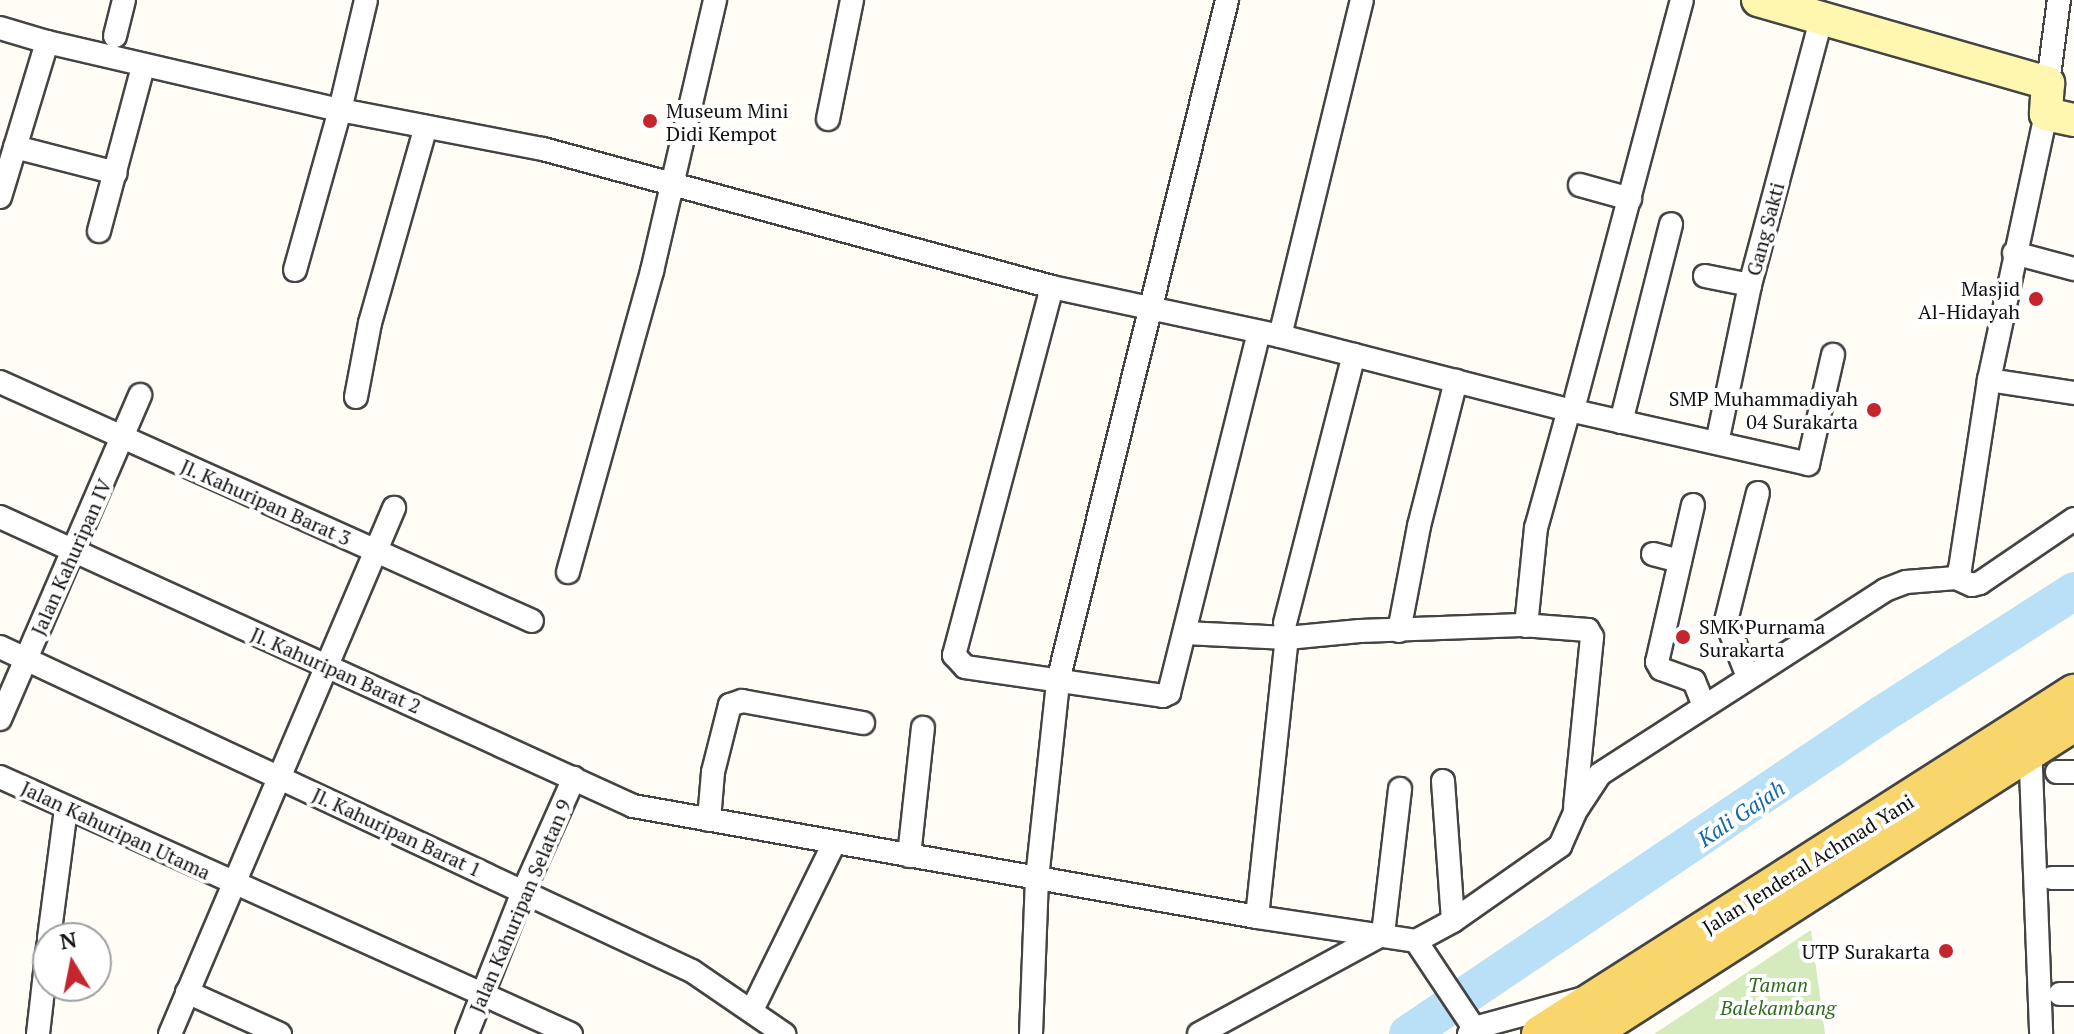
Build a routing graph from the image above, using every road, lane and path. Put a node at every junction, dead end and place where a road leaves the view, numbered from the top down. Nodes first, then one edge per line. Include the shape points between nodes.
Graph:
1 (124, 0) edge
2 (366, 0) edge
3 (715, 0) edge
4 (852, 0) edge
5 (1227, 0) edge
6 (1362, 0) edge
7 (1682, 0) edge
8 (1758, 0) edge
9 (2059, 0) edge
10 (1822, 16) junction
11 (0, 28) edge
12 (115, 36) dead end
13 (47, 42) junction
14 (143, 67) junction
15 (2056, 106) edge
16 (340, 110) junction
17 (828, 119) dead end
18 (426, 127) junction
19 (15, 147) junction
20 (116, 173) junction
21 (670, 184) junction
22 (1580, 185) dead end
23 (0, 197) edge
24 (1630, 199) junction
25 (1671, 224) dead end
26 (99, 231) dead end
27 (2014, 253) junction
28 (2074, 269) edge
29 (295, 270) dead end
30 (1705, 276) dead end
31 (1750, 285) junction
32 (1052, 287) junction
33 (1148, 308) junction
34 (1269, 334) junction
35 (1354, 355) junction
36 (1833, 355) dead end
37 (1989, 380) junction
38 (1456, 381) junction
39 (0, 382) edge
40 (2074, 393) edge
41 (140, 395) dead end
42 (356, 397) dead end
43 (1573, 404) junction
44 (1621, 422) junction
45 (123, 438) junction
46 (1717, 443) junction
47 (1758, 493) dead end
48 (1693, 505) dead end
49 (394, 508) dead end
50 (0, 517) edge
51 (2074, 519) edge
52 (73, 551) junction
53 (374, 551) junction
54 (1653, 554) dead end
55 (1680, 561) junction
56 (568, 572) dead end
57 (1956, 578) junction
58 (532, 621) dead end
59 (1526, 626) junction
60 (1286, 630) junction
61 (1399, 631) junction
62 (1185, 633) junction
63 (0, 647) edge
64 (26, 659) junction
65 (326, 666) junction
66 (1748, 677) junction
67 (1058, 681) junction
68 (2074, 693) edge
69 (1704, 706) junction
70 (0, 719) edge
71 (863, 723) dead end
72 (2074, 723) edge
73 (923, 728) dead end
74 (2048, 754) edge
75 (278, 776) junction
76 (0, 777) edge
77 (574, 778) junction
78 (1443, 781) dead end
79 (1400, 789) dead end
80 (66, 809) junction
81 (1575, 812) junction
82 (693, 817) junction
83 (834, 843) junction
84 (909, 856) junction
85 (1037, 879) junction
86 (232, 883) junction
87 (523, 892) junction
88 (1257, 917) junction
89 (1453, 921) junction
90 (51, 922) edge
91 (1383, 934) junction
92 (1421, 949) junction
93 (187, 992) junction
94 (482, 997) junction
95 (1615, 997) junction
96 (42, 1002) edge
97 (752, 1010) junction
98 (1470, 1026) edge
99 (38, 1034) edge
100 (170, 1034) edge
101 (280, 1034) edge
102 (467, 1034) edge
103 (571, 1034) edge
104 (784, 1034) edge
105 (1031, 1034) edge
106 (1199, 1034) edge
107 (1540, 1034) edge
108 (1589, 1034) edge
109 (2041, 1034) edge

1 - 12 street
2 - 16 street
3 - 21 street
4 - 17 street
5 - 33 street
6 - 34 street
7 - 24 street
8 - 10 street
9 - 15 street
10 - 15 street
10 - 31 street, Gang Sakti
11 - 13 street
13 - 14 street
13 - 19 street
14 - 16 street
14 - 20 street
15 - 27 street
16 - 18 street
16 - 29 street
18 - 21 street via 543,149
18 - 42 street via 370,323
19 - 20 street
19 - 23 street
20 - 26 street
21 - 32 street
21 - 56 street via 637,327
22 - 24 street
24 - 43 street
25 - 44 street
27 - 28 street
27 - 37 street
30 - 31 street
31 - 46 street, Gang Sakti
32 - 33 street
32 - 67 street via 954,655 965,667
33 - 34 street
33 - 67 street
34 - 35 street
34 - 62 street
35 - 38 street
35 - 60 street
36 - 46 street via 1808,464
37 - 40 street
37 - 57 street
38 - 43 street
38 - 61 street via 1416,537
39 - 45 street, Jl. Kahuripan Barat 3
41 - 45 street, Jalan Kahuripan IV
43 - 44 street
43 - 59 street via 1536,528
44 - 46 street
45 - 52 street, Jalan Kahuripan IV
45 - 53 street, Jl. Kahuripan Barat 3
47 - 66 street via 1726,621
48 - 55 street
49 - 53 street
50 - 52 street, Jl. Kahuripan Barat 2
51 - 57 street via 1980,583
52 - 64 street, Jalan Kahuripan IV
52 - 65 street, Jl. Kahuripan Barat 2
53 - 58 street, Jl. Kahuripan Barat 3
53 - 65 street
54 - 55 street
55 - 69 street via 1657,662 1661,669 1694,681
57 - 66 street via 1895,585
59 - 61 street
59 - 81 street via 1583,629 1592,637
60 - 61 street
60 - 62 street
60 - 88 street
62 - 67 street via 1172,688 1163,696
63 - 64 street, Jl. Kahuripan Barat 1
64 - 70 street, Jalan Kahuripan IV
64 - 75 street, Jl. Kahuripan Barat 1
65 - 75 street
65 - 77 street, Jl. Kahuripan Barat 2
66 - 69 street
67 - 85 street
68 - 74 main road, Jalan Jenderal Achmad Yani
69 - 81 street via 1600,774
71 - 82 street via 742,701 730,705 713,772
72 - 74 main road, Jalan Jenderal Achmad Yani
73 - 84 street
74 - 95 main road, Jalan Jenderal Achmad Yani
74 - 109 street
75 - 86 street
75 - 87 street, Jl. Kahuripan Barat 1
76 - 80 street, Jalan Kahuripan Utama
77 - 82 street, Jl. Kahuripan Barat 2 via 633,806
77 - 87 street, Jalan Kahuripan Selatan 9
78 - 89 street
79 - 91 street
80 - 86 street, Jalan Kahuripan Utama
80 - 90 street
81 - 89 street via 1560,846
82 - 83 street, Jl. Kahuripan Barat 2
83 - 84 street, Jl. Kahuripan Barat 2
83 - 97 street
84 - 85 street, Jl. Kahuripan Barat 2
85 - 88 street, Jl. Kahuripan Barat 2
85 - 105 street
86 - 93 street
86 - 94 street, Jalan Kahuripan Utama
87 - 94 street, Jalan Kahuripan Selatan 9
87 - 97 street, Jl. Kahuripan Barat 1 via 692,971
88 - 91 street, Jl. Kahuripan Barat 2
89 - 92 street
91 - 92 street, Jl. Kahuripan Barat 2
91 - 106 street
92 - 98 street
93 - 100 street
93 - 101 street
94 - 102 street, Jalan Kahuripan Selatan 9
94 - 103 street, Jalan Kahuripan Utama
95 - 98 street via 1549,1005
95 - 107 main road, Jalan Jenderal Achmad Yani
95 - 108 main road, Jalan Jenderal Achmad Yani
96 - 99 street
97 - 104 street, Jl. Kahuripan Barat 1

